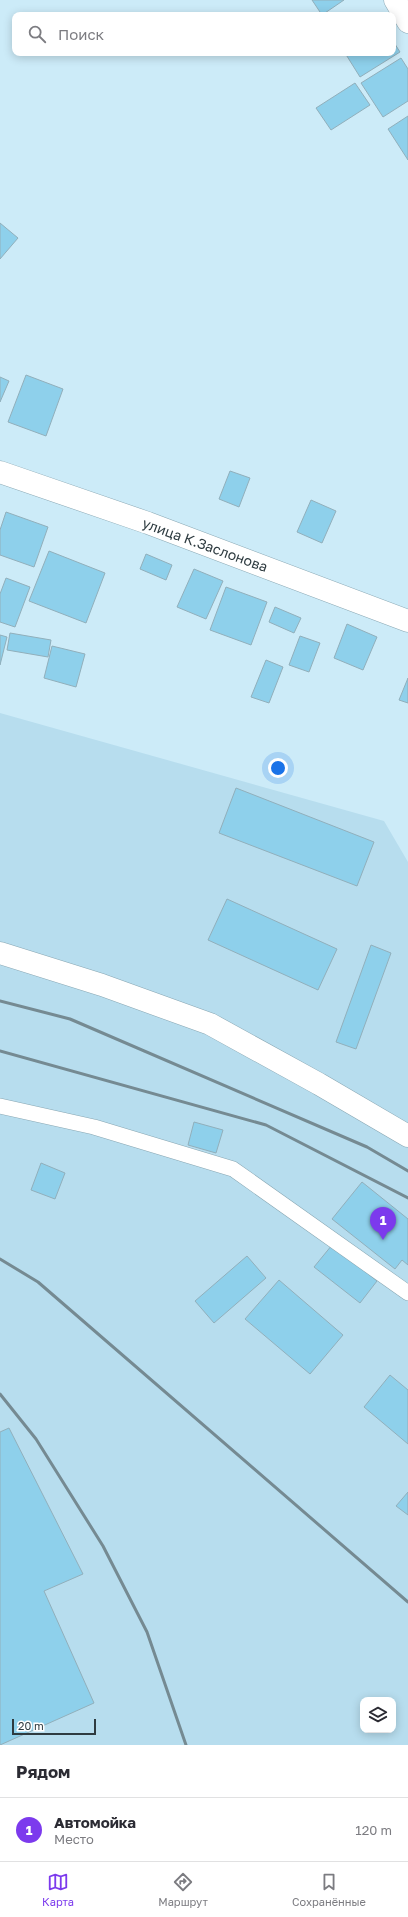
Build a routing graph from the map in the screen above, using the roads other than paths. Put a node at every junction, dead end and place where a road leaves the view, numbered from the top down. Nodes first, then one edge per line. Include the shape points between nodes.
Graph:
1 (395, 0) edge
2 (408, 22) edge
3 (0, 472) edge
4 (408, 621) edge
5 (0, 953) edge
6 (0, 1106) edge
7 (408, 1136) edge
8 (408, 1293) edge

1 - 2 street
3 - 4 street, улица К.Заслонова via 148,523
5 - 7 street via 102,985 210,1024
6 - 8 lane via 94,1127 233,1169

